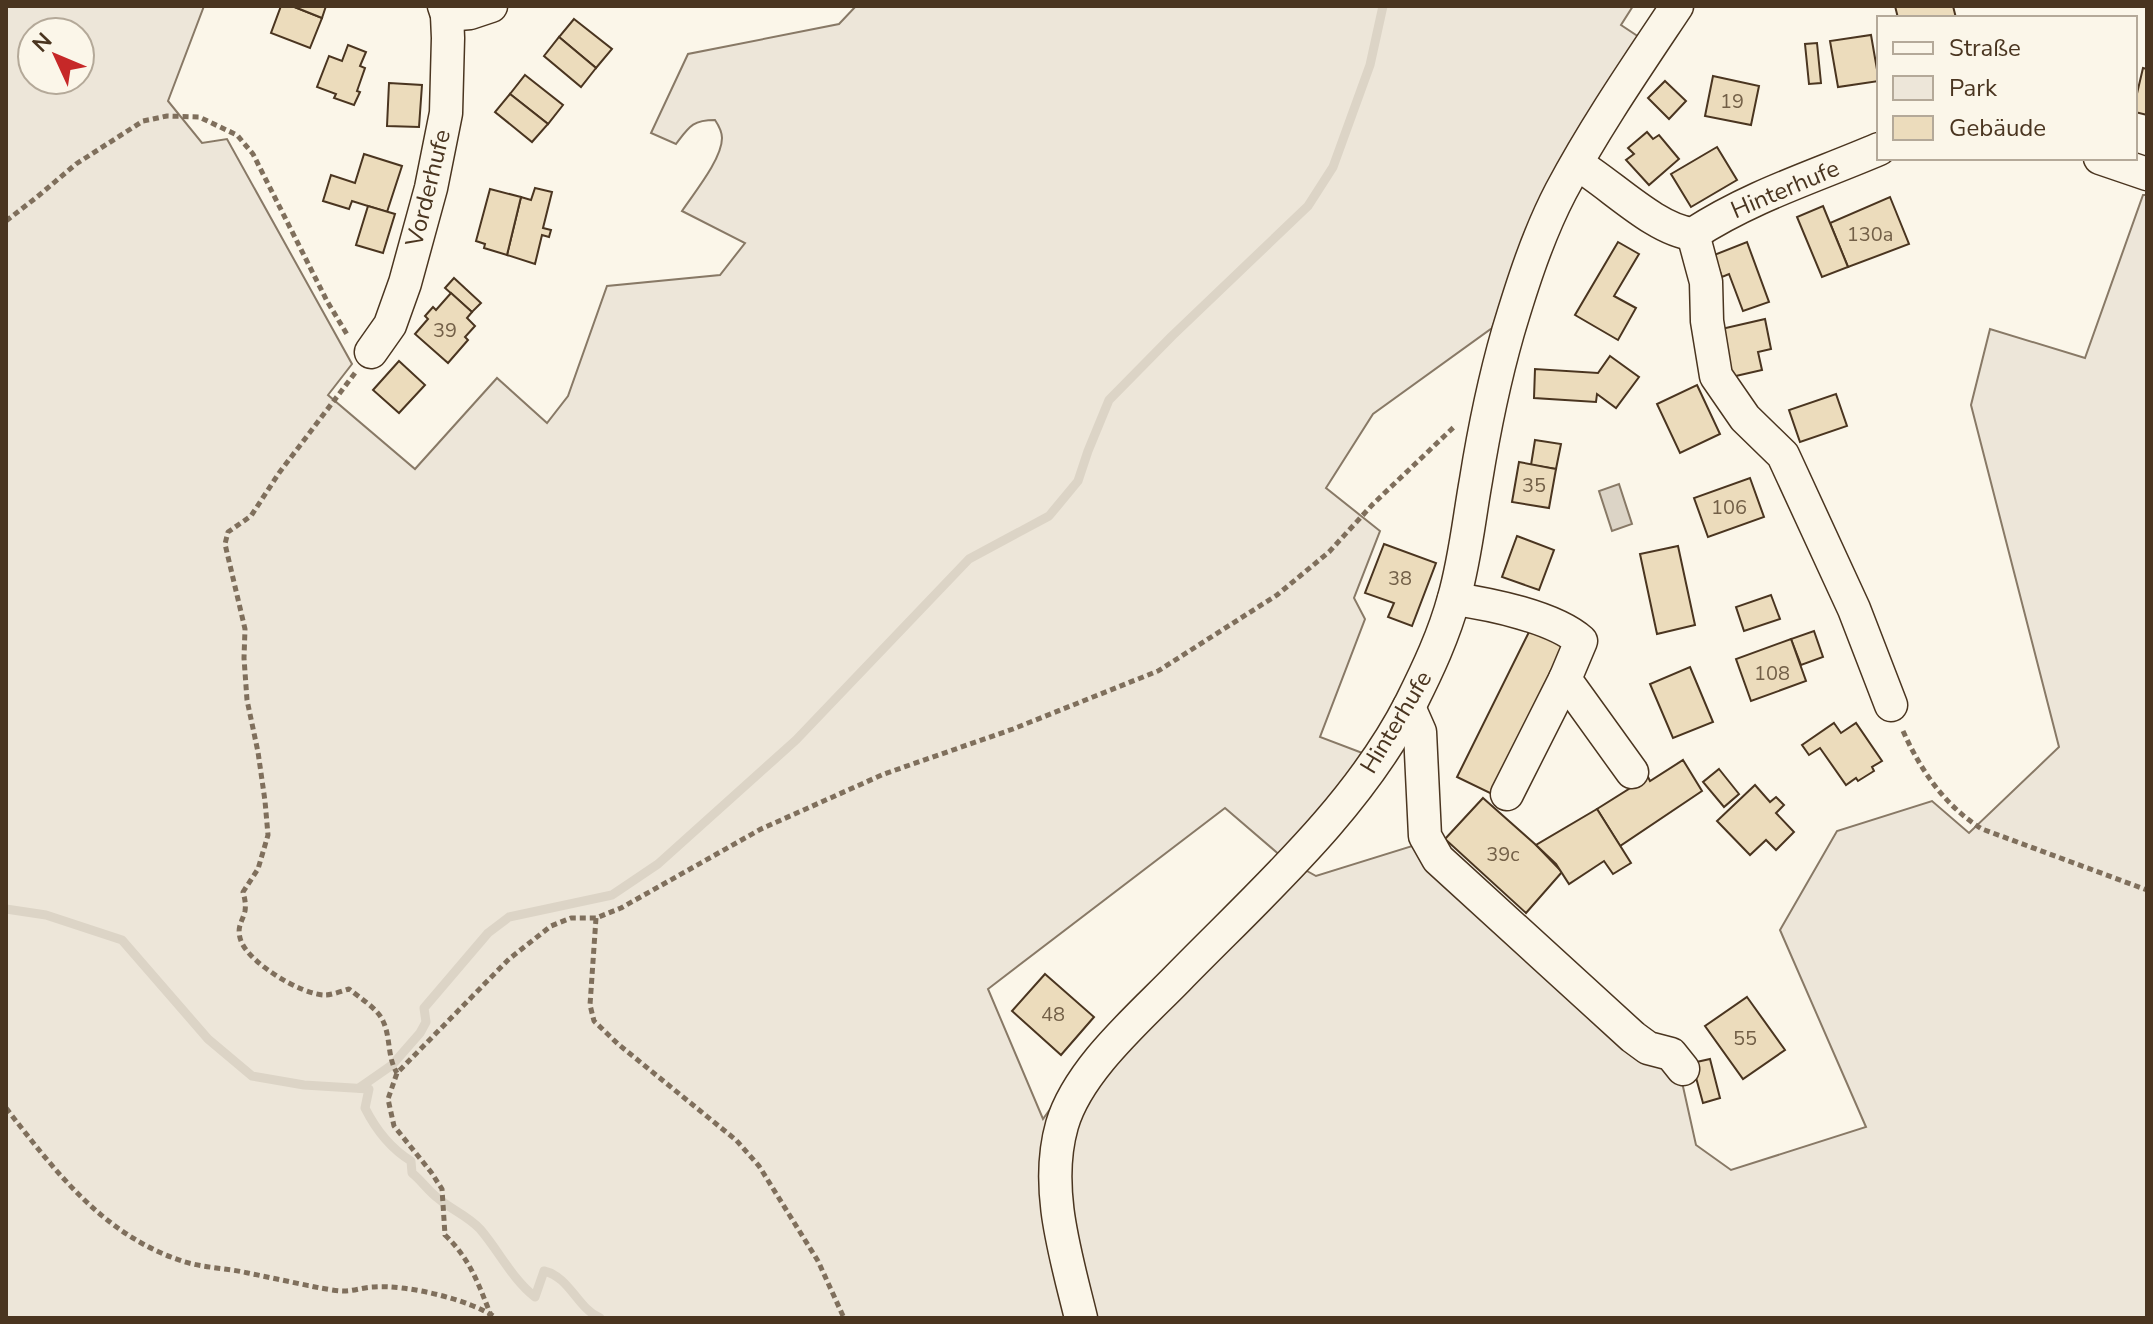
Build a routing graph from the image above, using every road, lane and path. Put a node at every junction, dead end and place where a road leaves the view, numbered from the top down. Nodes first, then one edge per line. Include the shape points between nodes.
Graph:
1 (491, 6) edge
2 (1677, 6) edge
3 (445, 10) edge
4 (1877, 150) edge
5 (2106, 160) edge
6 (1577, 164) junction
7 (2147, 174) edge
8 (6, 221) edge
9 (1693, 234) junction
10 (371, 352) junction
11 (1492, 399) junction
12 (1454, 599) junction
13 (1565, 679) junction
14 (1891, 705) joint
15 (1409, 707) junction
16 (1632, 772) dead end
17 (1507, 794) dead end
18 (2147, 890) edge
19 (596, 918) junction
20 (1683, 1069) dead end
21 (397, 1073) junction
22 (6, 1108) edge
23 (490, 1316) edge
24 (496, 1318) edge
25 (844, 1318) edge
26 (1081, 1318) edge

1 - 3 street, Vorderhufe via 470,13
2 - 6 street, Hinterhufe
3 - 10 street, Vorderhufe via 446,113 431,188 390,325
4 - 9 street, Hinterhufe via 1759,197
5 - 7 street
6 - 9 street via 1656,220
6 - 11 street, Hinterhufe via 1526,277
8 - 10 path via 76,164 143,121 199,117 237,135 253,154 346,334
9 - 14 street via 1706,282 1716,376 1745,418 1783,455 1854,609
10 - 21 path via 251,516 228,532 225,544 245,629 247,700 268,835 258,869 243,892 241,943 257,961 304,991 325,995 349,989 369,1005 383,1020
11 - 12 street, Hinterhufe
11 - 19 path via 1469,413 1329,552 1277,595 1158,671 884,774 761,829
12 - 13 street via 1487,604 1569,631 1581,641
12 - 15 street, Hinterhufe
13 - 16 street
13 - 17 street
14 - 18 path via 1918,762 1964,817 1982,829
15 - 20 street via 1420,732 1425,836 1438,859 1633,1037 1671,1054
15 - 26 street, Hinterhufe via 1339,809 1110,1048 1082,1085 1063,1122 1056,1156 1059,1223
19 - 21 path via 571,918 551,926 509,959
19 - 25 path via 590,1005 594,1021 736,1140 759,1166 818,1261
21 - 23 path via 388,1099 394,1126 442,1189 445,1235 476,1276
22 - 23 path via 83,1201 151,1249 185,1262 343,1291 376,1286 412,1290 451,1298
23 - 24 path

